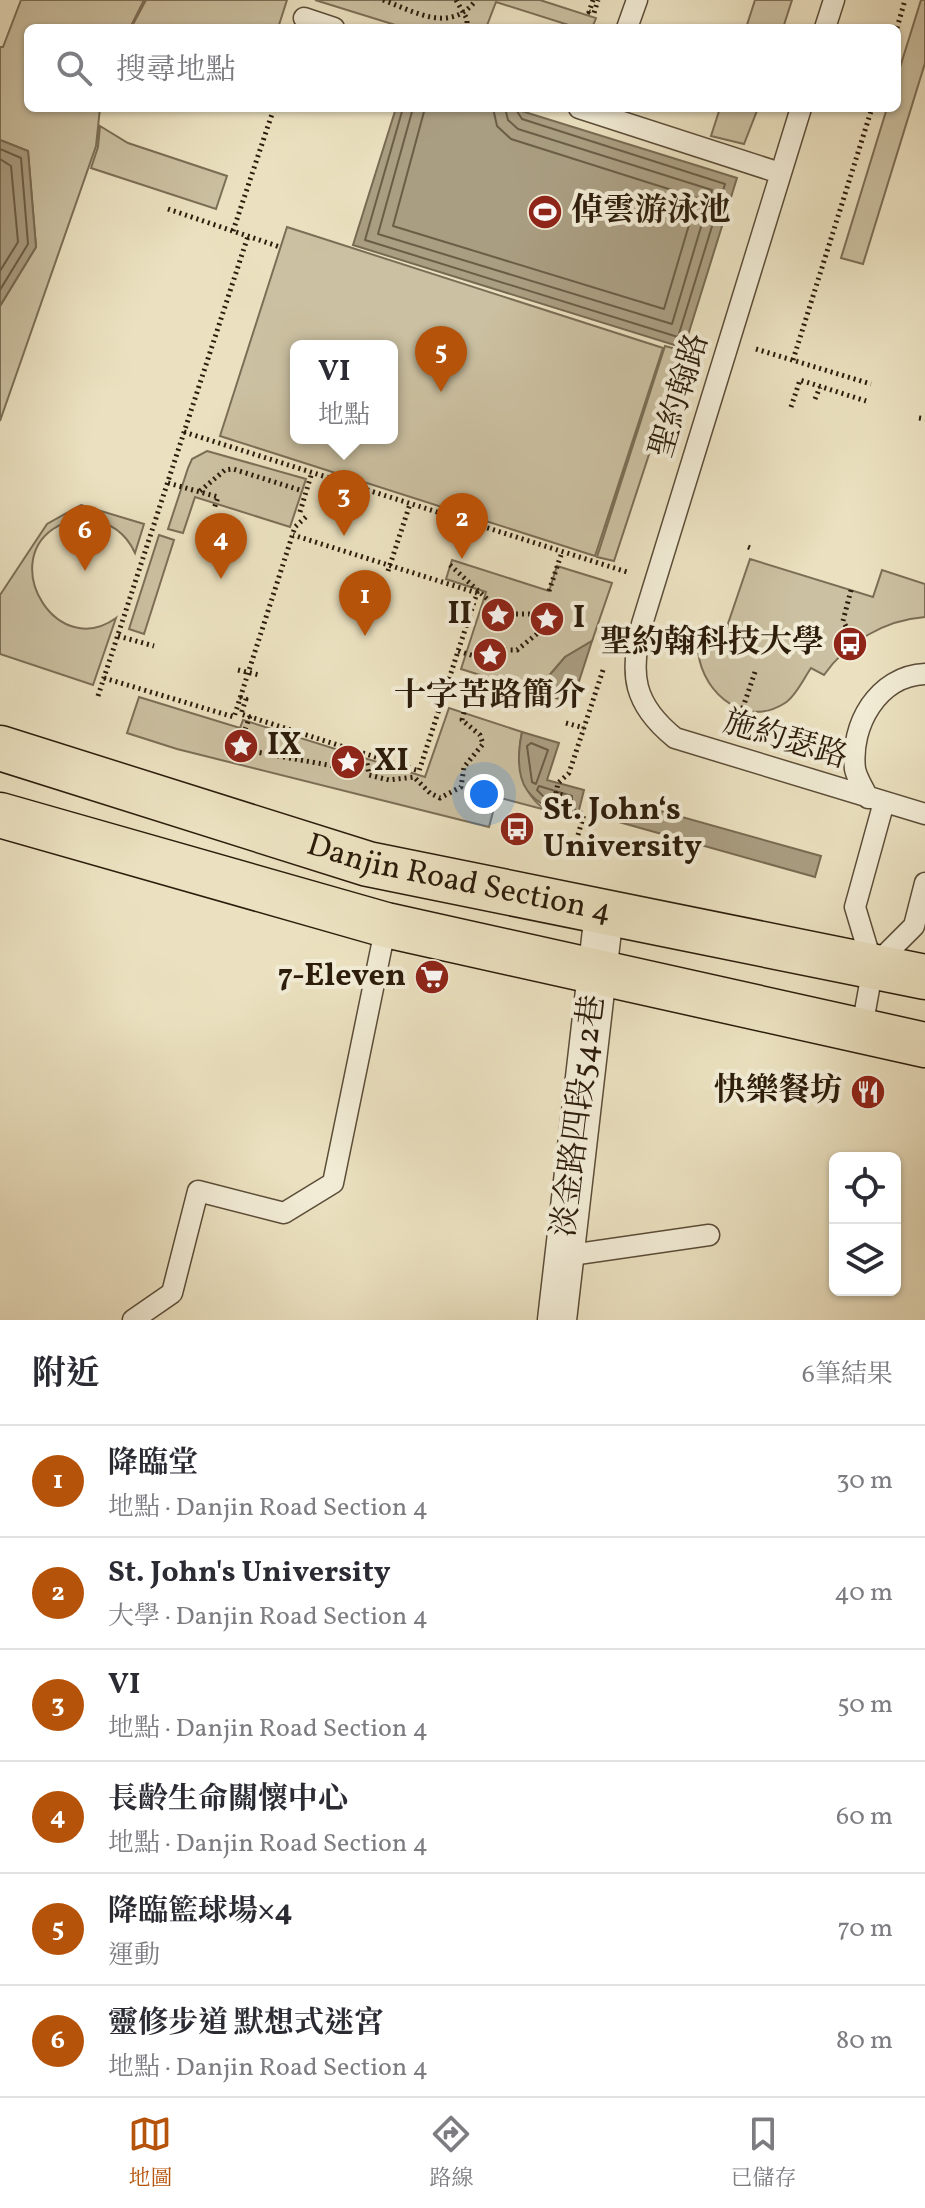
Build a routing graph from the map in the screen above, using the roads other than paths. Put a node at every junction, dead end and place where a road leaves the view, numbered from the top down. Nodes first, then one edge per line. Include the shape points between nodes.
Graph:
1 (637, 0) edge
2 (834, 0) edge
3 (304, 18) dead end
4 (322, 24) edge
5 (628, 24) edge
6 (826, 24) edge
7 (599, 112) edge
8 (800, 112) edge
9 (780, 173) junction
10 (925, 674) edge
11 (642, 703) joint
12 (0, 748) edge
13 (876, 800) junction
14 (925, 814) edge
15 (0, 815) edge
16 (925, 883) edge
17 (604, 913) junction
18 (386, 925) junction
19 (873, 967) junction
20 (597, 973) junction
21 (925, 977) edge
22 (861, 1033) junction
23 (925, 1045) edge
24 (709, 1235) dead end
25 (564, 1256) junction
26 (133, 1320) edge
27 (557, 1320) edge

1 - 5 lane
2 - 6 lane
3 - 4 lane
7 - 9 lane
8 - 9 lane, 聖約翰路
9 - 11 lane, 聖約翰路 via 635,647
10 - 13 lane via 906,675 873,699 855,737 855,772
11 - 13 lane, 施約瑟路 via 675,738
12 - 17 main road, Danjin Road Section 4 via 368,864
13 - 14 lane, 施約瑟路
13 - 19 lane via 855,907
15 - 18 main road, Danjin Road Section 4
16 - 19 lane via 914,926
17 - 19 main road, Danjin Road Section 4
17 - 20 street, 淡金路四段542巷
18 - 20 main road, Danjin Road Section 4
18 - 26 lane via 333,1183 284,1213 198,1191 172,1293
19 - 21 main road, Danjin Road Section 4
19 - 22 lane
20 - 22 main road, Danjin Road Section 4
20 - 25 street, 淡金路四段542巷
22 - 23 main road, Danjin Road Section 4
24 - 25 lane
25 - 27 street, 淡金路四段542巷

